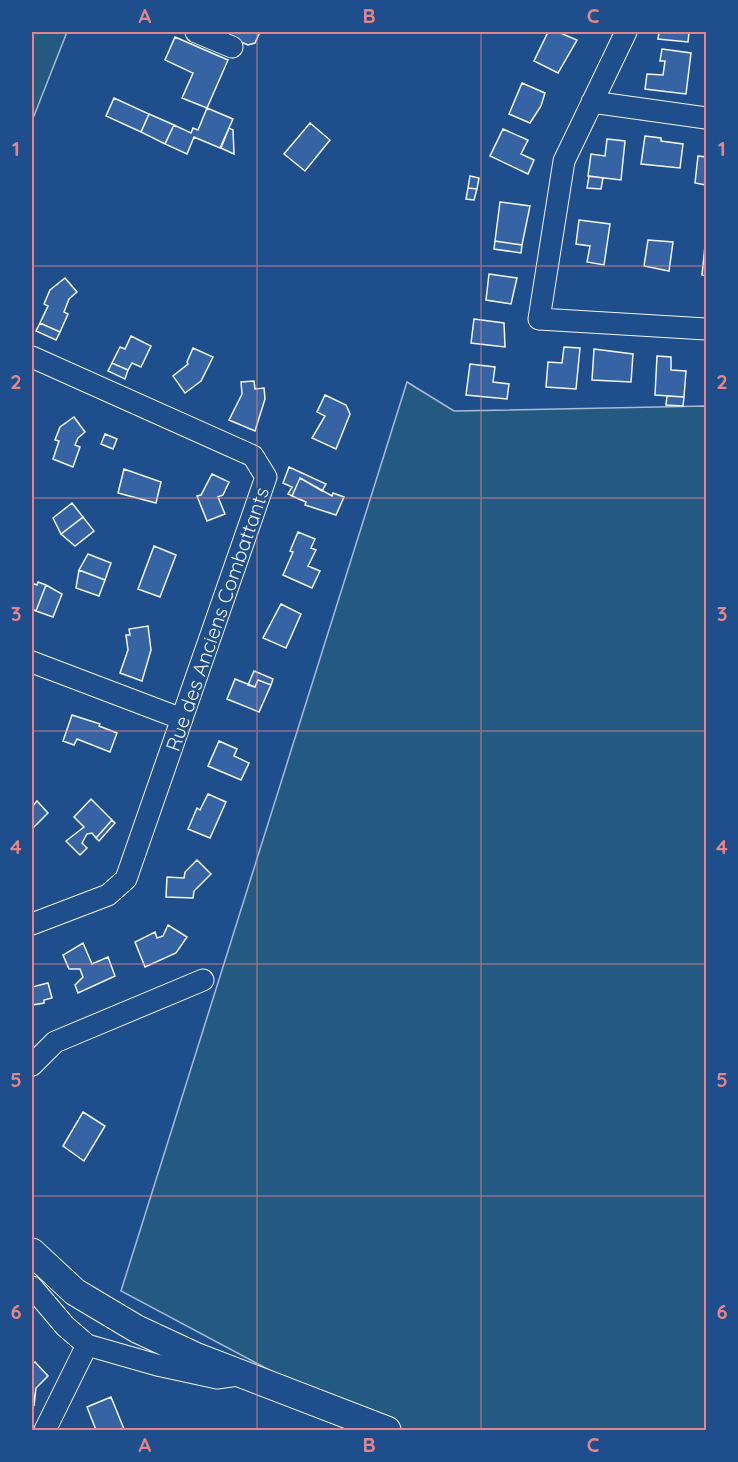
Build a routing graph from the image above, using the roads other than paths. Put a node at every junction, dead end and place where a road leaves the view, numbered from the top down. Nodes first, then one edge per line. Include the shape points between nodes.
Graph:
1 (196, 32) edge
2 (626, 32) edge
3 (232, 47) dead end
4 (592, 102) junction
5 (706, 118) edge
6 (706, 329) edge
7 (32, 357) edge
8 (32, 662) edge
9 (182, 719) junction
10 (32, 924) edge
11 (203, 980) dead end
12 (32, 1065) edge
13 (32, 1252) edge
14 (32, 1287) edge
15 (87, 1345) junction
16 (241, 1374) junction
17 (45, 1431) edge
18 (387, 1431) edge

1 - 3 street
2 - 4 street
4 - 5 street
4 - 6 street via 564,161 539,319
7 - 9 street, Rue des Anciens Combattants via 253,456 266,477
8 - 9 street
9 - 10 street, Rue des Anciens Combattants via 126,879 108,895
11 - 12 street via 56,1042
13 - 16 main road via 75,1292 108,1312 195,1356
14 - 15 street
15 - 16 street via 217,1378
15 - 17 street
16 - 18 main road

